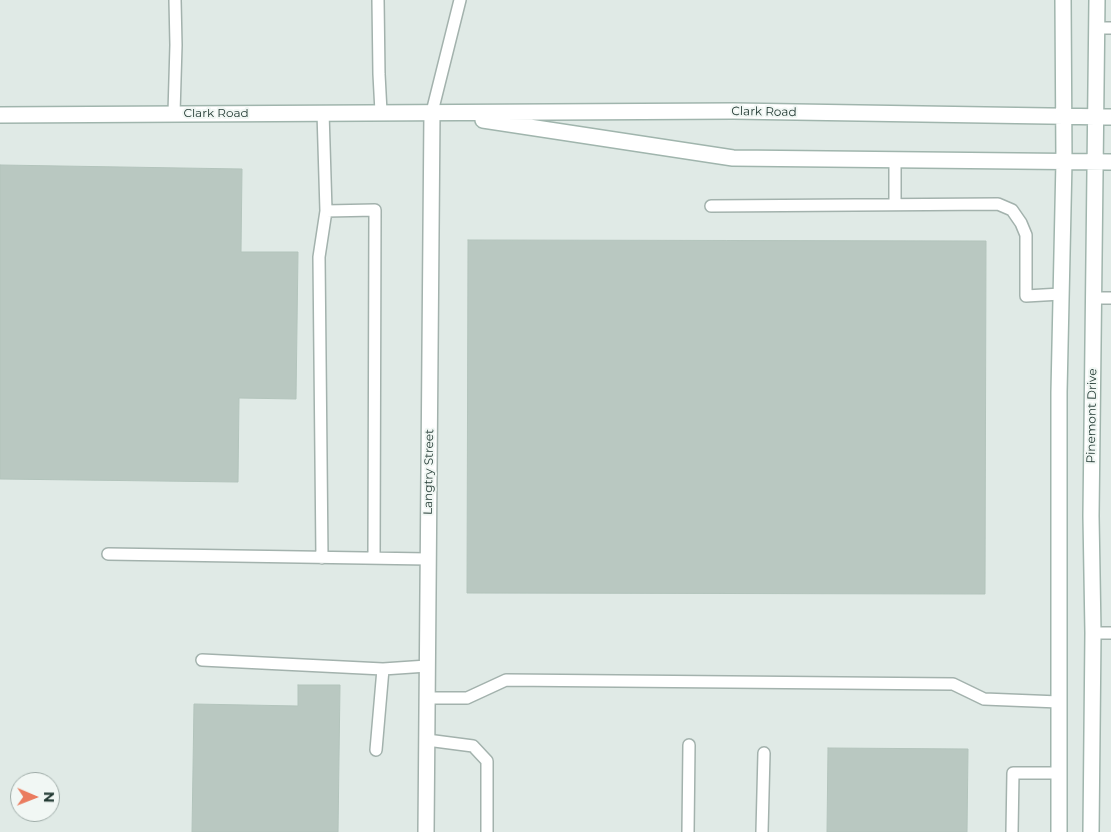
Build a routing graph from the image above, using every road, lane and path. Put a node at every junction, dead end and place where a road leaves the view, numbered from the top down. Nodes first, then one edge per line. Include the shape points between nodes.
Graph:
1 (175, 0) edge
2 (378, 0) edge
3 (460, 0) edge
4 (1063, 0) edge
5 (1097, 0) edge
6 (1104, 28) edge
7 (323, 112) junction
8 (381, 112) junction
9 (432, 112) junction
10 (174, 113) junction
11 (0, 114) edge
12 (1103, 116) edge
13 (1063, 117) junction
14 (895, 159) junction
15 (1064, 161) junction
16 (1104, 162) edge
17 (895, 204) junction
18 (711, 206) dead end
19 (326, 211) junction
20 (1061, 294) junction
21 (1094, 298) junction
22 (1111, 298) edge
23 (108, 554) dead end
24 (322, 558) junction
25 (374, 558) junction
26 (428, 559) junction
27 (1093, 633) junction
28 (1111, 633) edge
29 (202, 660) dead end
30 (427, 666) junction
31 (383, 670) junction
32 (427, 698) junction
33 (1059, 702) junction
34 (427, 740) junction
35 (689, 746) dead end
36 (376, 750) dead end
37 (764, 753) dead end
38 (1059, 773) junction
39 (426, 832) edge
40 (487, 832) edge
41 (688, 832) edge
42 (762, 832) edge
43 (1012, 832) edge
44 (1058, 832) edge
45 (1091, 832) edge

1 - 10 lane
2 - 8 lane
3 - 9 lane
4 - 13 street
5 - 6 street, Pinemont Drive
6 - 12 street, Pinemont Drive
7 - 8 street, Clark Road
7 - 10 street, Clark Road
7 - 19 lane
8 - 9 street, Clark Road
9 - 13 street, Clark Road via 733,111
9 - 14 street, Clark Road via 733,158
9 - 26 street, Langtry Street
10 - 11 street, Clark Road
12 - 13 street, Clark Road
12 - 16 street, Pinemont Drive
13 - 15 street
14 - 15 street, Clark Road
14 - 17 lane
15 - 16 street, Clark Road
15 - 20 street
16 - 21 street, Pinemont Drive
17 - 18 lane
17 - 20 lane via 991,203 1012,210 1026,235 1026,296
19 - 24 lane via 319,257
19 - 25 lane via 375,210
20 - 33 street
21 - 22 lane
21 - 27 street, Pinemont Drive
23 - 24 lane
24 - 25 lane
25 - 26 lane
26 - 30 street, Langtry Street
27 - 28 lane
27 - 45 street, Pinemont Drive
29 - 31 lane
30 - 31 lane
30 - 32 street, Langtry Street
31 - 36 lane
32 - 33 lane via 467,698 506,680 516,680 953,684 984,699
32 - 34 street, Langtry Street
33 - 38 street
34 - 39 street, Langtry Street
34 - 40 lane via 473,746 488,761
35 - 41 lane
37 - 42 lane
38 - 43 lane via 1013,773
38 - 44 street

